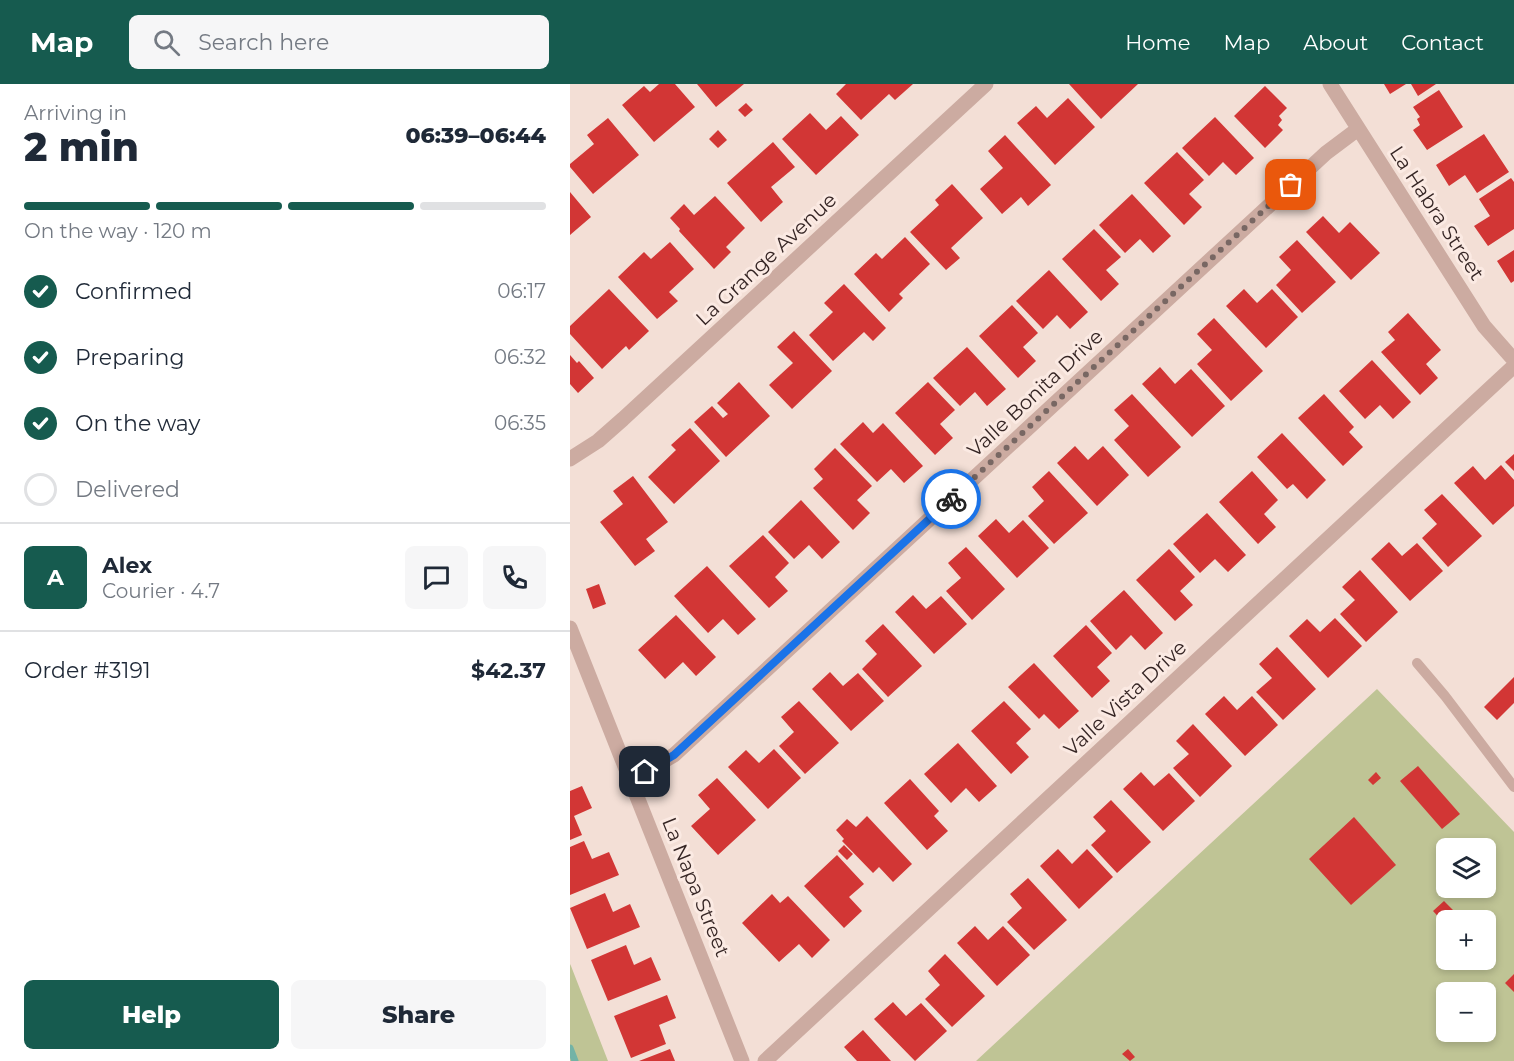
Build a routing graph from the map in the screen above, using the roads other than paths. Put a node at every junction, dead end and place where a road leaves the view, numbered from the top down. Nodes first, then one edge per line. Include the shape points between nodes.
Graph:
1 (986, 84) edge
2 (1330, 84) edge
3 (1358, 129) junction
4 (1514, 360) edge
5 (1514, 366) edge
6 (570, 459) edge
7 (570, 628) edge
8 (1417, 663) dead end
9 (631, 780) junction
10 (1514, 787) edge
11 (742, 1061) edge
12 (765, 1061) edge

1 - 6 street, La Grange Avenue via 623,420
2 - 3 street, La Habra Street
3 - 4 street, La Habra Street via 1484,326
3 - 9 street, Valle Bonita Drive via 1326,153 674,755
5 - 12 street, Valle Vista Drive
7 - 9 street, La Napa Street
8 - 10 lane
9 - 11 street, La Napa Street

